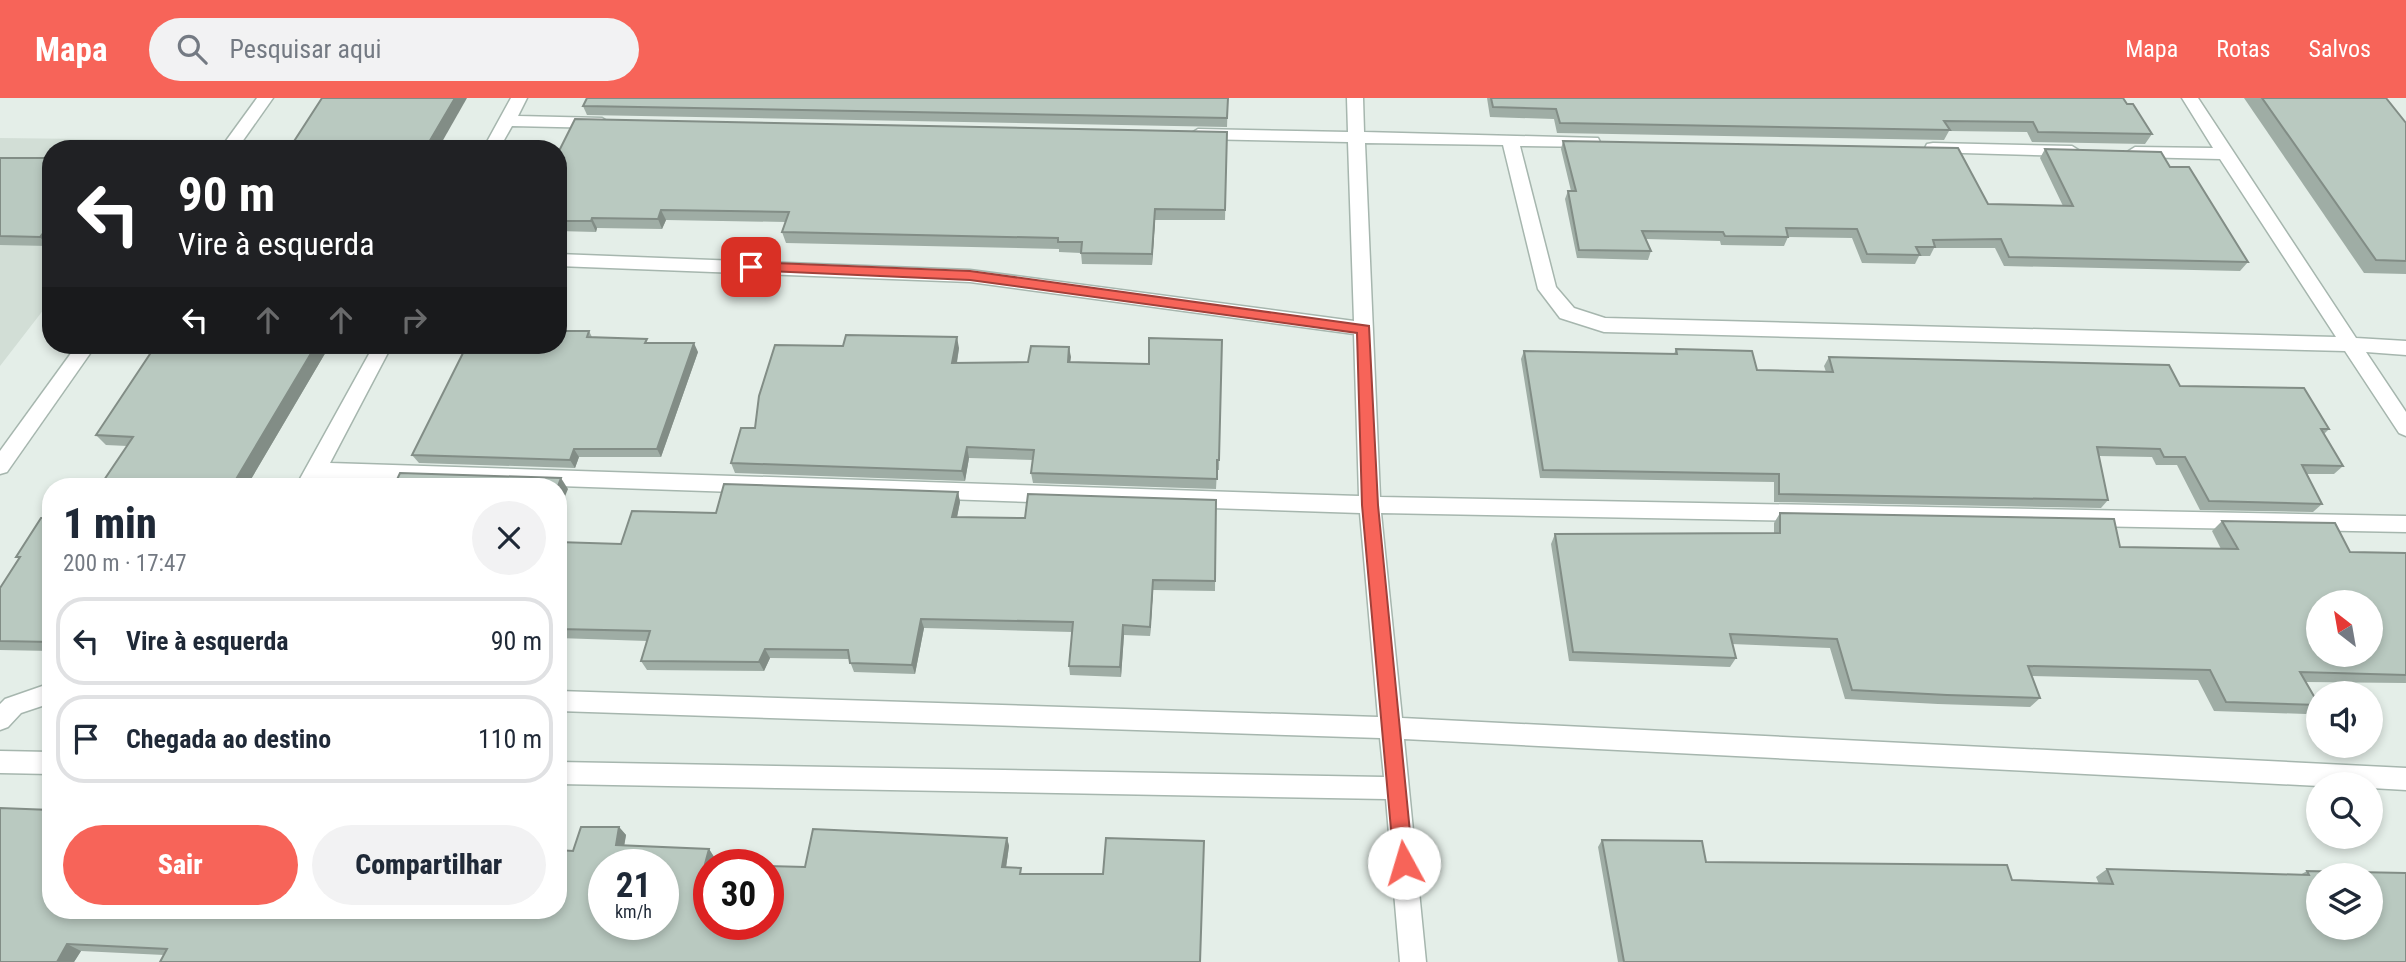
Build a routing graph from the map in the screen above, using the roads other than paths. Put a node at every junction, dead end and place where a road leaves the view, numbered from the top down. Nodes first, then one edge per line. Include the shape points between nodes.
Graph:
1 (265, 98) edge
2 (519, 98) edge
3 (1355, 98) edge
4 (2190, 98) edge
5 (507, 121) junction
6 (619, 123) edge
7 (1176, 134) edge
8 (1357, 137) junction
9 (235, 140) edge
10 (496, 140) edge
11 (1510, 140) junction
12 (1606, 142) edge
13 (1923, 148) edge
14 (2088, 152) edge
15 (2115, 152) edge
16 (2225, 154) junction
17 (567, 260) edge
18 (1364, 329) junction
19 (2350, 344) junction
20 (2406, 348) edge
21 (81, 354) edge
22 (378, 354) edge
23 (2406, 428) edge
24 (0, 466) edge
25 (311, 478) edge
26 (567, 485) edge
27 (1370, 505) junction
28 (2406, 524) edge
29 (42, 696) edge
30 (567, 701) edge
31 (0, 720) edge
32 (1390, 728) junction
33 (0, 762) edge
34 (42, 763) edge
35 (567, 773) edge
36 (2406, 779) edge
37 (1396, 788) junction
38 (1413, 962) edge

1 - 9 street
2 - 5 street
3 - 8 street
4 - 16 street
5 - 6 street
5 - 10 street
7 - 8 street
8 - 11 street
8 - 18 street
11 - 12 street
11 - 19 street via 1547,289 1567,313 1604,325
13 - 14 street
15 - 16 street
16 - 19 street
17 - 18 street via 970,275
18 - 27 street
19 - 20 street
19 - 23 street
21 - 24 street
22 - 25 street
26 - 27 street
27 - 28 street
27 - 32 street
29 - 31 street via 13,706
30 - 32 street
32 - 36 street
32 - 37 street
33 - 34 street
35 - 37 street
37 - 38 street

